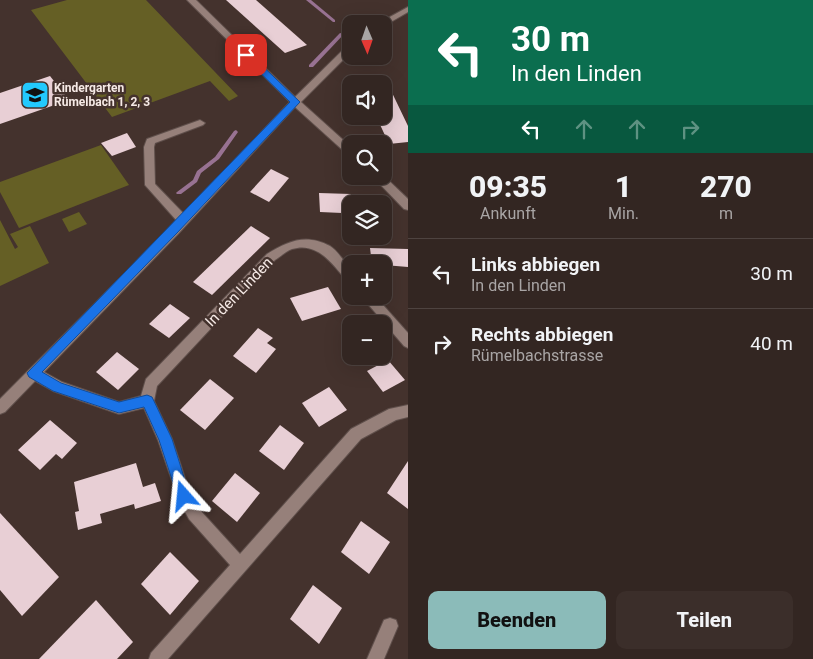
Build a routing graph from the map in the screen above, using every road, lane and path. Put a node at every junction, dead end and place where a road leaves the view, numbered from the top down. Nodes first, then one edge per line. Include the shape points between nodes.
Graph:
1 (191, 0) edge
2 (408, 9) edge
3 (392, 18) edge
4 (342, 56) edge
5 (295, 102) junction
6 (200, 123) dead end
7 (342, 144) edge
8 (386, 185) edge
9 (408, 206) edge
10 (183, 220) junction
11 (342, 268) edge
12 (375, 305) edge
13 (408, 342) edge
14 (33, 373) junction
15 (147, 401) junction
16 (0, 408) edge
17 (408, 411) edge
18 (239, 564) junction
19 (390, 626) dead end
20 (157, 659) edge
21 (375, 659) edge

1 - 5 street
2 - 3 street
4 - 5 street
5 - 7 street
5 - 10 street
6 - 10 street via 151,141 150,185
8 - 9 street
10 - 14 street
11 - 15 street, In den Linden via 327,250 309,244 290,245 272,257 151,382
12 - 13 street
14 - 15 street via 58,387 119,408
14 - 16 street
15 - 18 street via 194,514
17 - 18 street via 394,414 356,434
18 - 20 street
19 - 21 street

